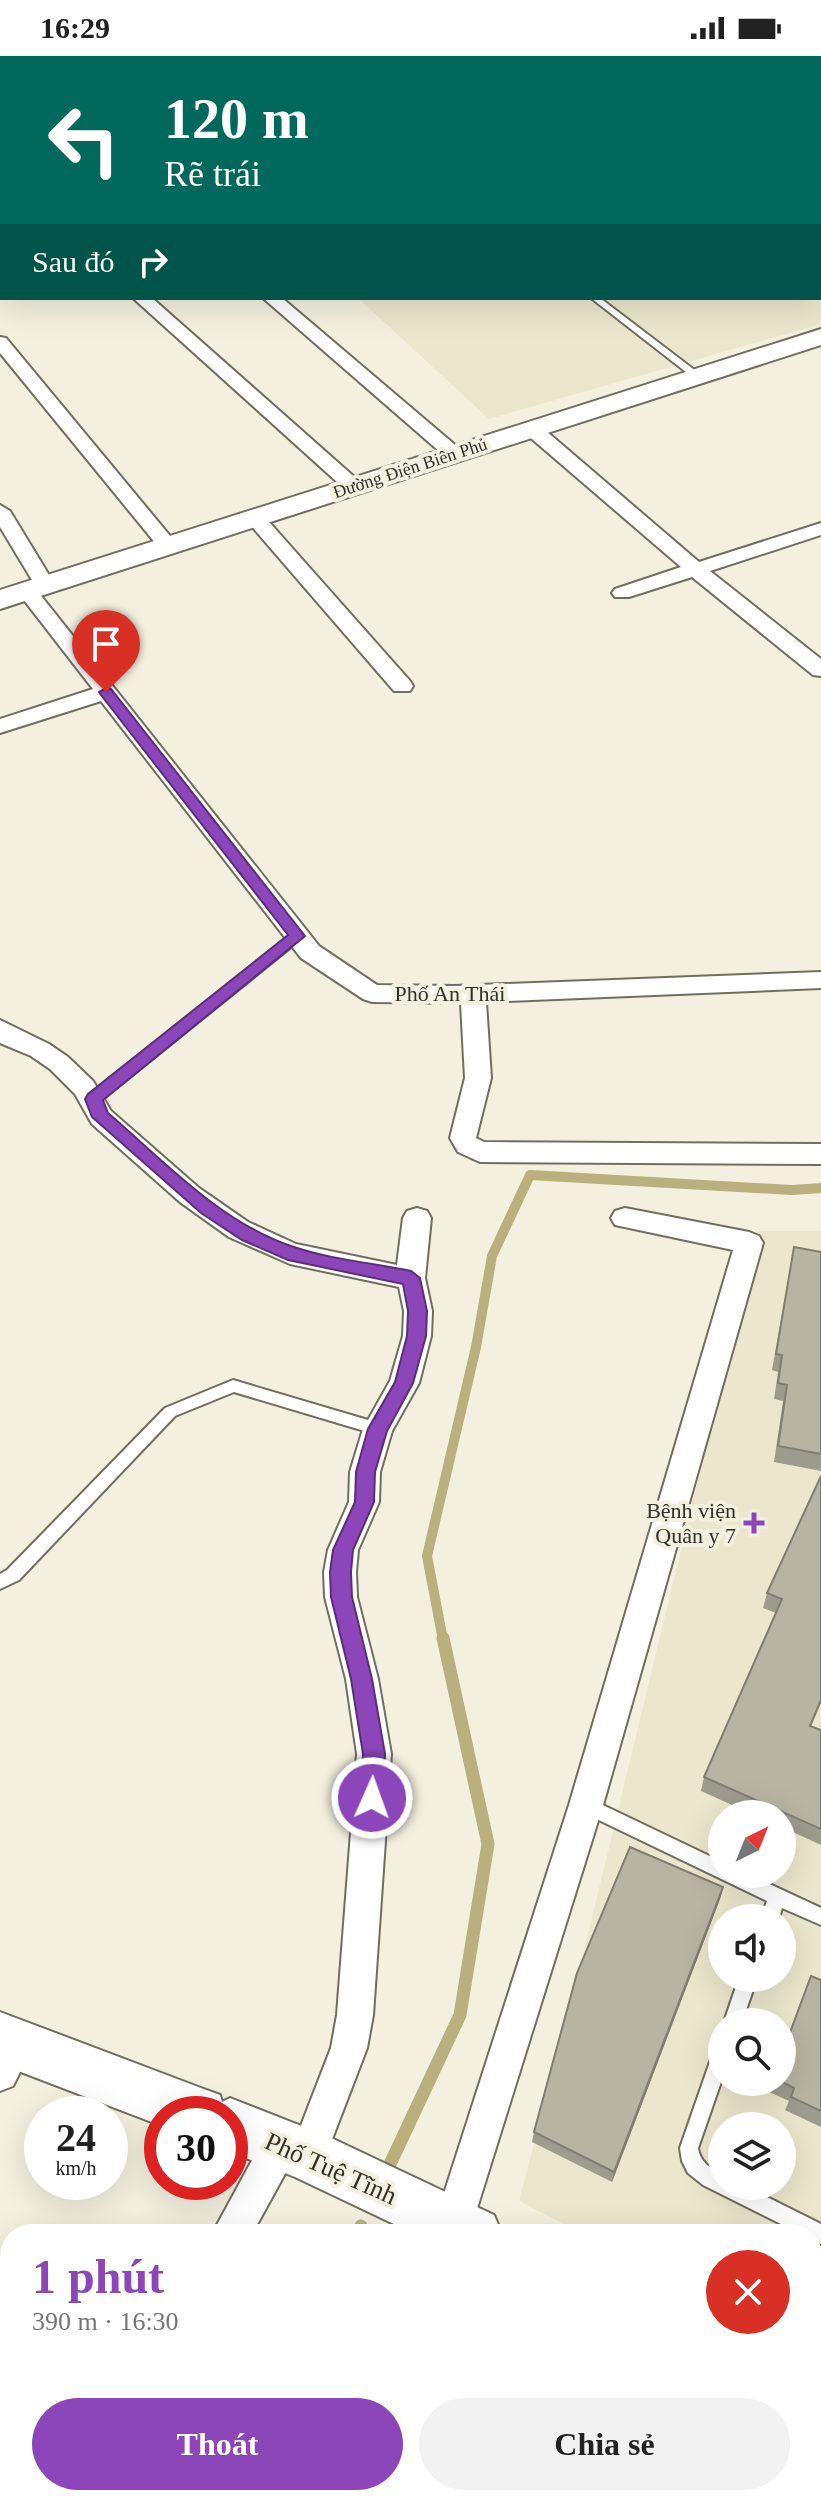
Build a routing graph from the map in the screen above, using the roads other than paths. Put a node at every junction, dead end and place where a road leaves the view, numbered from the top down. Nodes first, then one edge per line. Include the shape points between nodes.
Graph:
1 (144, 300) edge
2 (274, 300) edge
3 (598, 300) edge
4 (821, 337) edge
5 (0, 342) edge
6 (698, 377) junction
7 (532, 429) junction
8 (454, 454) junction
9 (353, 486) junction
10 (0, 511) edge
11 (255, 518) junction
12 (821, 529) edge
13 (168, 546) junction
14 (695, 569) junction
15 (36, 588) junction
16 (622, 593) dead end
17 (0, 600) edge
18 (821, 670) edge
19 (402, 686) dead end
20 (106, 692) junction
21 (0, 726) edge
22 (297, 936) junction
23 (821, 980) edge
24 (473, 995) junction
25 (0, 1029) edge
26 (94, 1099) junction
27 (821, 1154) edge
28 (417, 1218) dead end
29 (625, 1218) dead end
30 (411, 1278) junction
31 (378, 1429) junction
32 (0, 1582) edge
33 (586, 1805) junction
34 (708, 1864) edge
35 (758, 1888) edge
36 (777, 1897) junction
37 (775, 1904) edge
38 (821, 1917) edge
39 (5, 2052) edge
40 (708, 2093) edge
41 (144, 2096) edge
42 (248, 2132) edge
43 (295, 2149) junction
44 (708, 2176) edge
45 (753, 2200) edge
46 (239, 2224) edge
47 (448, 2224) edge
48 (462, 2224) edge
49 (801, 2224) edge

1 - 9 street
2 - 8 street
3 - 6 lane
4 - 6 main road, Đường Điện Biên Phủ
5 - 13 street
6 - 7 main road, Đường Điện Biên Phủ
7 - 8 main road, Đường Điện Biên Phủ
7 - 14 street
8 - 9 main road, Đường Điện Biên Phủ
9 - 11 main road, Đường Điện Biên Phủ
10 - 15 street, Phố An Thái
11 - 13 main road, Đường Điện Biên Phủ
11 - 19 street
12 - 14 street
13 - 15 main road, Đường Điện Biên Phủ
14 - 16 street
14 - 18 street
15 - 17 main road, Đường Điện Biên Phủ
15 - 20 street, Phố An Thái
20 - 21 street
20 - 22 street, Phố An Thái
22 - 24 street, Phố An Thái via 310,952 372,993
22 - 26 lane
23 - 24 street, Phố An Thái
24 - 27 street via 478,1078 463,1138 480,1152
25 - 26 street via 41,1051
26 - 30 street via 101,1117 208,1208 249,1235 288,1253
28 - 30 street
29 - 33 street via 749,1243
30 - 31 street via 417,1336 404,1383
31 - 32 lane via 233,1386 170,1412 13,1575
31 - 43 street via 365,1472 364,1502 343,1550 340,1572 374,1754 355,2015 349,2048
33 - 34 lane
33 - 48 street
35 - 36 lane
36 - 37 lane
36 - 38 lane
39 - 41 main road
40 - 44 lane via 689,2148 691,2162
42 - 43 main road, Phố Tuệ Tĩnh
43 - 46 street
43 - 47 main road, Phố Tuệ Tĩnh
45 - 49 lane

